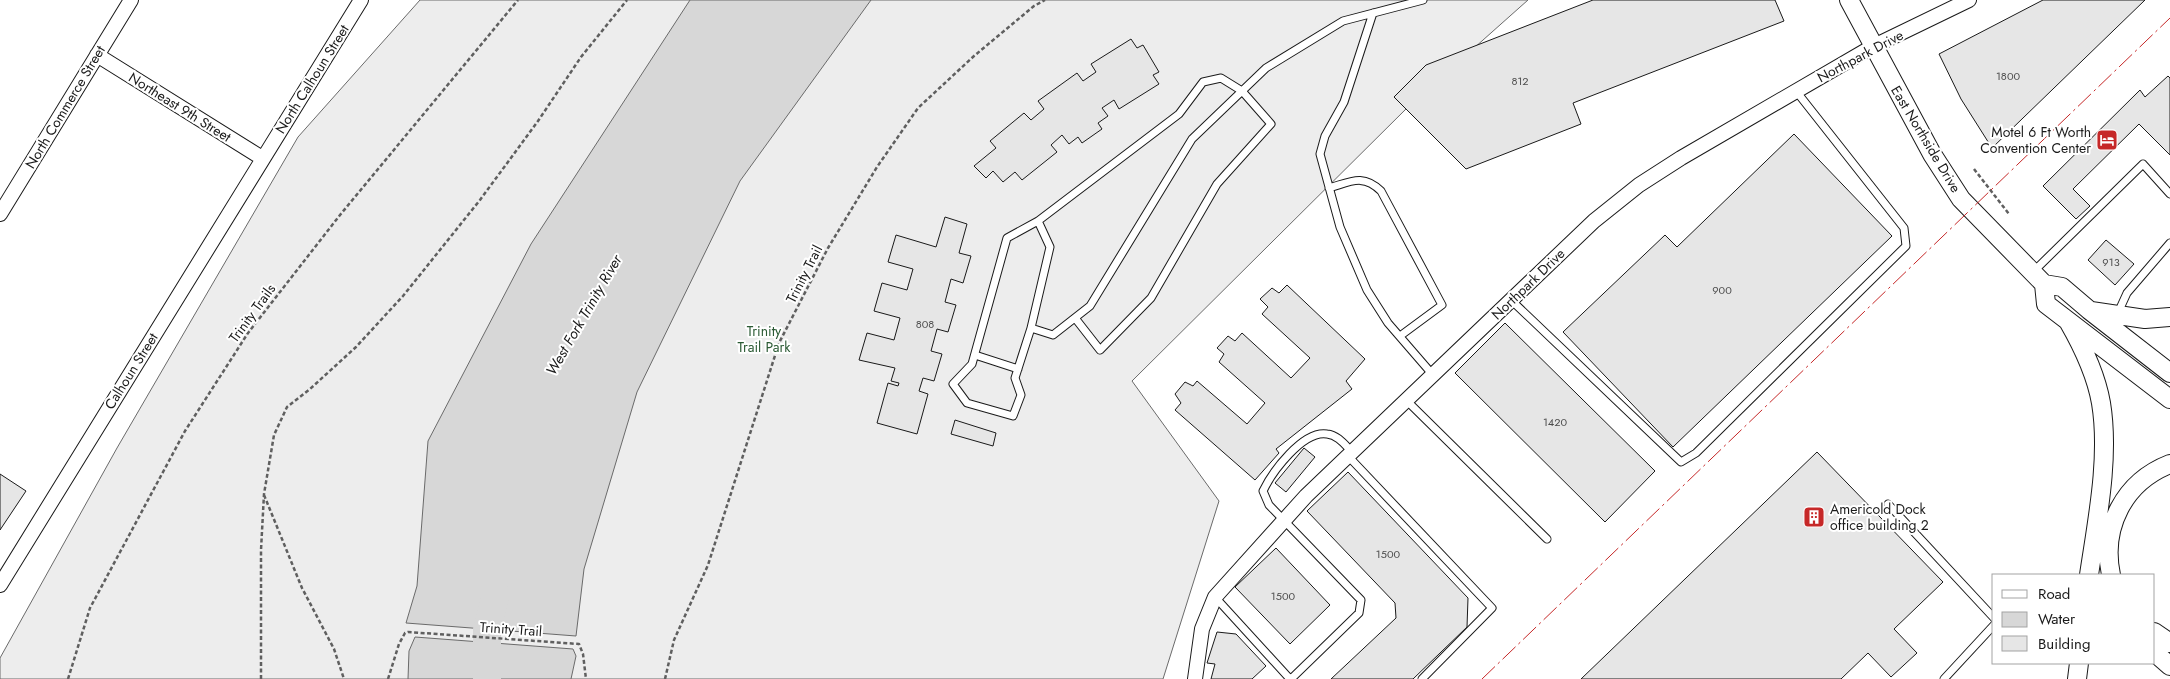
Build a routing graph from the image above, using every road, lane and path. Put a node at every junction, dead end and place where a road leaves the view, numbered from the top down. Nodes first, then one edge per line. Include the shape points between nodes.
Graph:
1 (131, 0) edge
2 (361, 0) edge
3 (518, 0) edge
4 (626, 0) edge
5 (1045, 0) edge
6 (1423, 0) edge
7 (1849, 0) edge
8 (1970, 0) edge
9 (1373, 13) junction
10 (1872, 46) junction
11 (97, 55) junction
12 (1796, 91) junction
13 (1242, 92) junction
14 (262, 158) junction
15 (1974, 169) dead end
16 (1329, 188) junction
17 (2170, 194) edge
18 (0, 214) edge
19 (2009, 214) dead end
20 (1038, 221) junction
21 (2170, 243) edge
22 (2039, 278) junction
23 (1511, 300) junction
24 (2089, 310) junction
25 (2117, 315) junction
26 (2170, 317) edge
27 (1075, 318) junction
28 (2068, 321) junction
29 (1031, 328) junction
30 (1400, 336) junction
31 (975, 355) junction
32 (1018, 369) junction
33 (2170, 373) edge
34 (1433, 375) junction
35 (2170, 399) edge
36 (1406, 400) junction
37 (1350, 454) junction
38 (2170, 464) edge
39 (264, 494) junction
40 (1888, 504) dead end
41 (1284, 520) junction
42 (1547, 539) dead end
43 (2090, 574) edge
44 (2111, 574) edge
45 (0, 585) edge
46 (1215, 597) junction
47 (1992, 616) edge
48 (1992, 627) edge
49 (2155, 632) edge
50 (2155, 633) edge
51 (2170, 634) edge
52 (2170, 643) edge
53 (2155, 653) edge
54 (2079, 664) edge
55 (2170, 666) edge
56 (68, 679) edge
57 (261, 679) edge
58 (344, 679) edge
59 (388, 679) edge
60 (586, 679) edge
61 (665, 679) edge
62 (1195, 679) edge
63 (1290, 679) edge
64 (1422, 679) edge
65 (1944, 679) edge
66 (2077, 679) edge

1 - 11 street, North Commerce Street
2 - 14 street, North Calhoun Street
3 - 56 path, Trinity Trails via 340,215 248,333 185,431 98,591
4 - 39 path via 581,57 480,200 403,296 356,347 287,407 274,435
5 - 61 path, Trinity Trail via 974,56 918,108 877,167 828,248 779,343 708,565 674,640
6 - 9 lane
7 - 10 street, East Northside Drive
8 - 10 street, Northpark Drive
9 - 13 lane via 1343,22 1266,68
9 - 16 lane via 1344,102 1325,136 1320,154
10 - 12 street, Northpark Drive
10 - 22 street, East Northside Drive via 1932,154 1962,199
11 - 14 street, Northeast 9th Street
11 - 18 street, North Commerce Street
12 - 23 street, Northpark Drive via 1640,185 1594,221
12 - 23 lane via 1904,228 1906,246 1696,453 1681,462
13 - 20 lane via 1221,78 1203,82 1179,114
13 - 27 lane via 1192,139 1090,306
13 - 27 lane via 1271,124 1217,184 1151,298 1100,350
14 - 45 street, Calhoun Street
15 - 19 path
16 - 30 lane via 1340,227 1367,290
16 - 30 lane via 1360,180 1373,183 1381,191 1442,305
17 - 22 lane via 2142,164
20 - 29 lane via 1050,248
20 - 31 lane via 1007,238
21 - 25 lane via 2127,293
22 - 24 street, East Northside Drive via 2062,287
22 - 28 street, East Northside Drive via 2046,304
23 - 34 street, Northpark Drive
24 - 25 street
24 - 33 street, East Northside Drive
25 - 26 street via 2146,319
27 - 29 lane via 1053,335
28 - 35 street, East Northside Drive
28 - 43 street via 2090,364 2101,402 2104,435
29 - 32 lane
30 - 34 lane
31 - 32 lane
31 - 32 lane via 972,364 954,384 967,403 1013,416 1021,395 1015,378
34 - 36 street, Northpark Drive
36 - 37 street, Northpark Drive
36 - 42 lane
37 - 41 street, Northpark Drive
37 - 41 lane via 1337,437 1326,433 1293,450 1271,475 1263,491 1269,505
37 - 64 lane via 1492,608
38 - 44 street via 2144,477 2125,498 2113,520 2107,559
39 - 57 path
39 - 58 path
40 - 47 lane
41 - 46 street, Northpark Drive
41 - 63 lane via 1361,600 1359,613
46 - 62 street, Northpark Drive via 1202,629
46 - 63 lane
48 - 65 lane
49 - 51 street
50 - 52 street
53 - 55 street
54 - 66 street
59 - 60 path, Trinity Trail via 405,633 579,644

